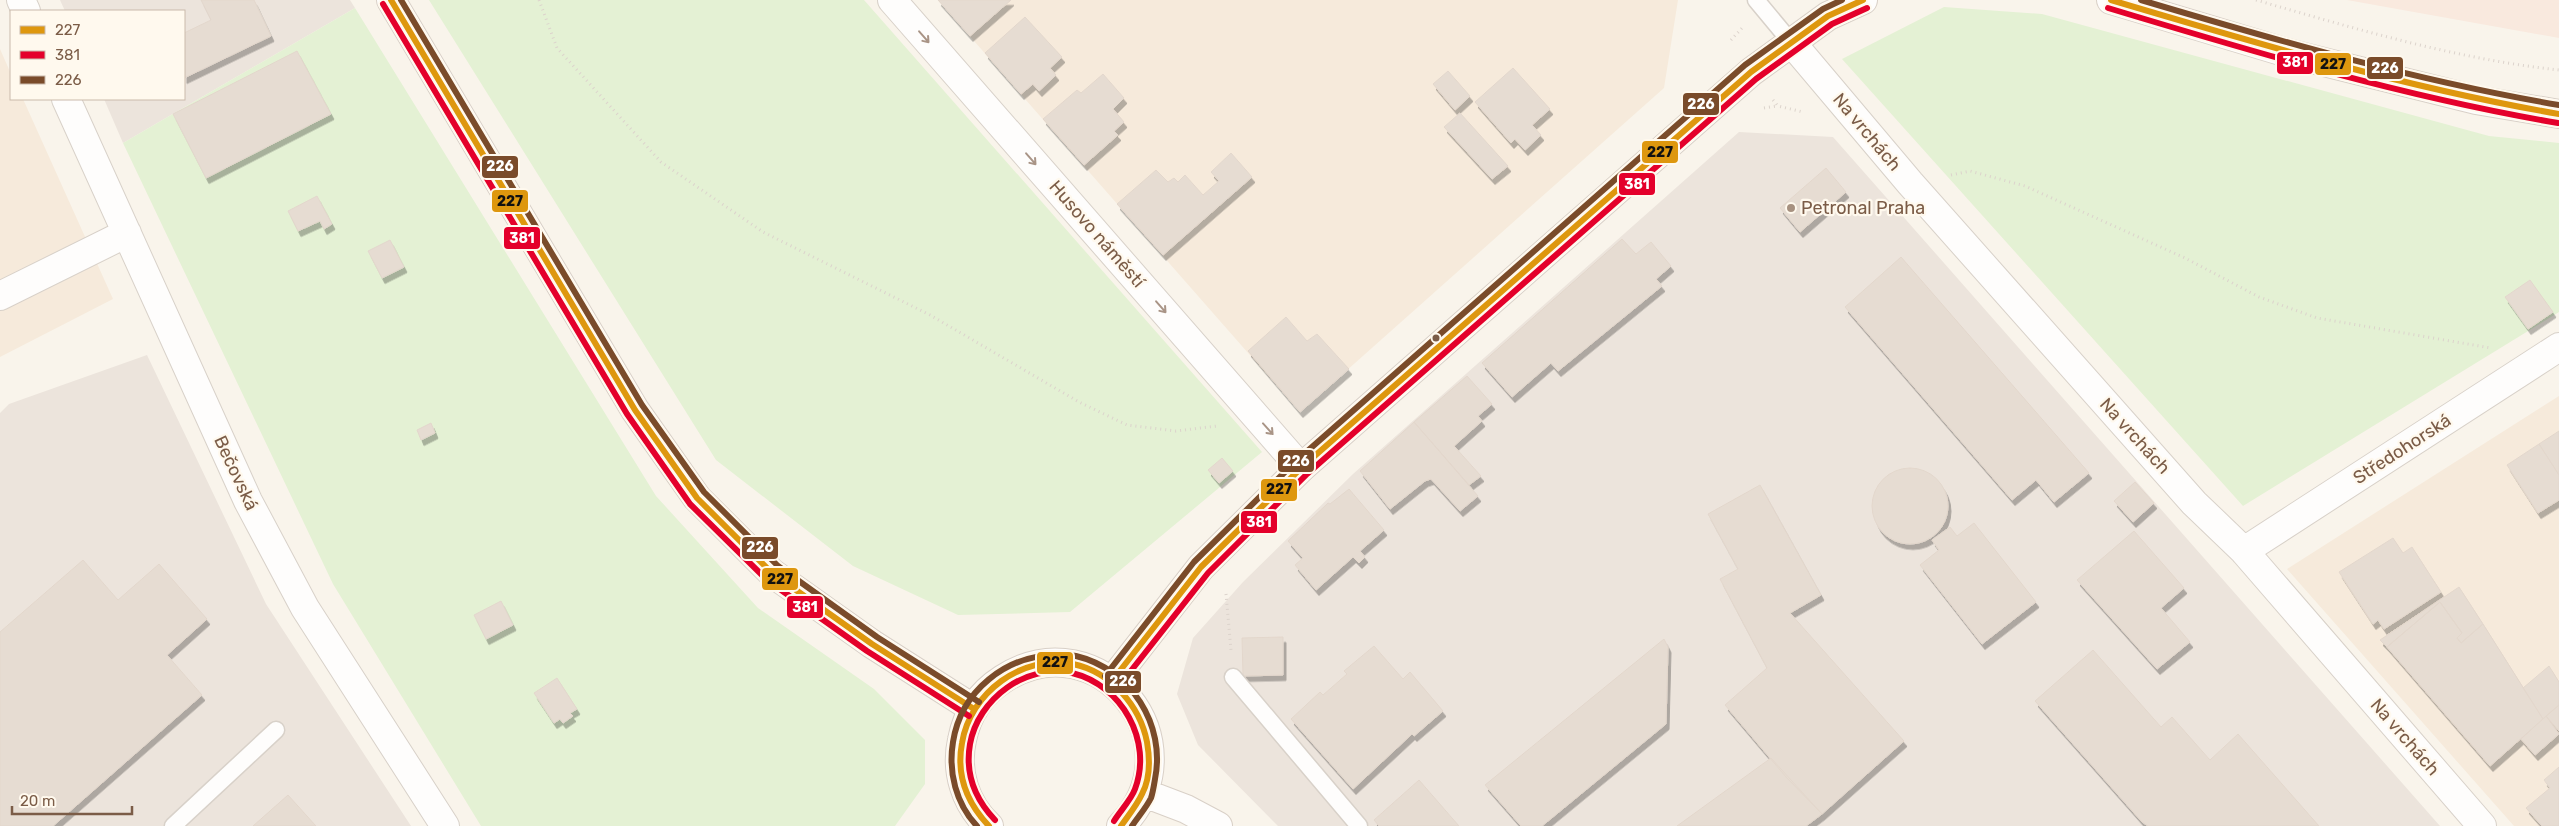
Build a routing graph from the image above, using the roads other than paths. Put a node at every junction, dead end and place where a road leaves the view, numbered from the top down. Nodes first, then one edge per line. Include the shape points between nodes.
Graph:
1 (391, 0) edge
2 (892, 0) edge
3 (1863, 0) edge
4 (2111, 0) edge
5 (1759, 3) edge
6 (1791, 42) junction
7 (66, 100) edge
8 (2559, 114) edge
9 (126, 232) junction
10 (0, 296) edge
11 (2559, 347) edge
12 (1301, 468) junction
13 (2244, 551) junction
14 (1233, 677) road end
15 (1112, 681) junction
16 (974, 709) junction
17 (276, 730) dead end
18 (1144, 793) junction
19 (173, 826) edge
20 (445, 826) edge
21 (989, 826) edge
22 (1121, 826) edge
23 (1218, 826) edge
24 (1359, 826) edge
25 (2482, 826) edge

1 - 16 street via 635,410 697,498 772,573 872,644
2 -> 12 street, Husovo náměstí
3 - 6 street via 1828,16
4 - 8 street via 2302,57 2476,100
5 - 6 lane
6 - 12 street via 1752,72
6 - 13 street, Na vrchách via 1910,183 2194,503
7 - 9 street, Bečovská
9 - 10 street
9 - 20 street, Bečovská via 248,501 300,600
11 - 13 street, Středohorská
12 - 15 street via 1201,567
13 - 25 street, Na vrchách
14 - 24 lane
15 - 16 street via 1090,669 1065,663 1040,664 1015,671 994,685
15 - 18 street via 1130,699 1143,720 1148,736 1150,769
16 - 21 street via 965,726 959,750 960,776 968,799
17 - 19 lane
18 - 22 street via 1132,815
18 - 23 street

